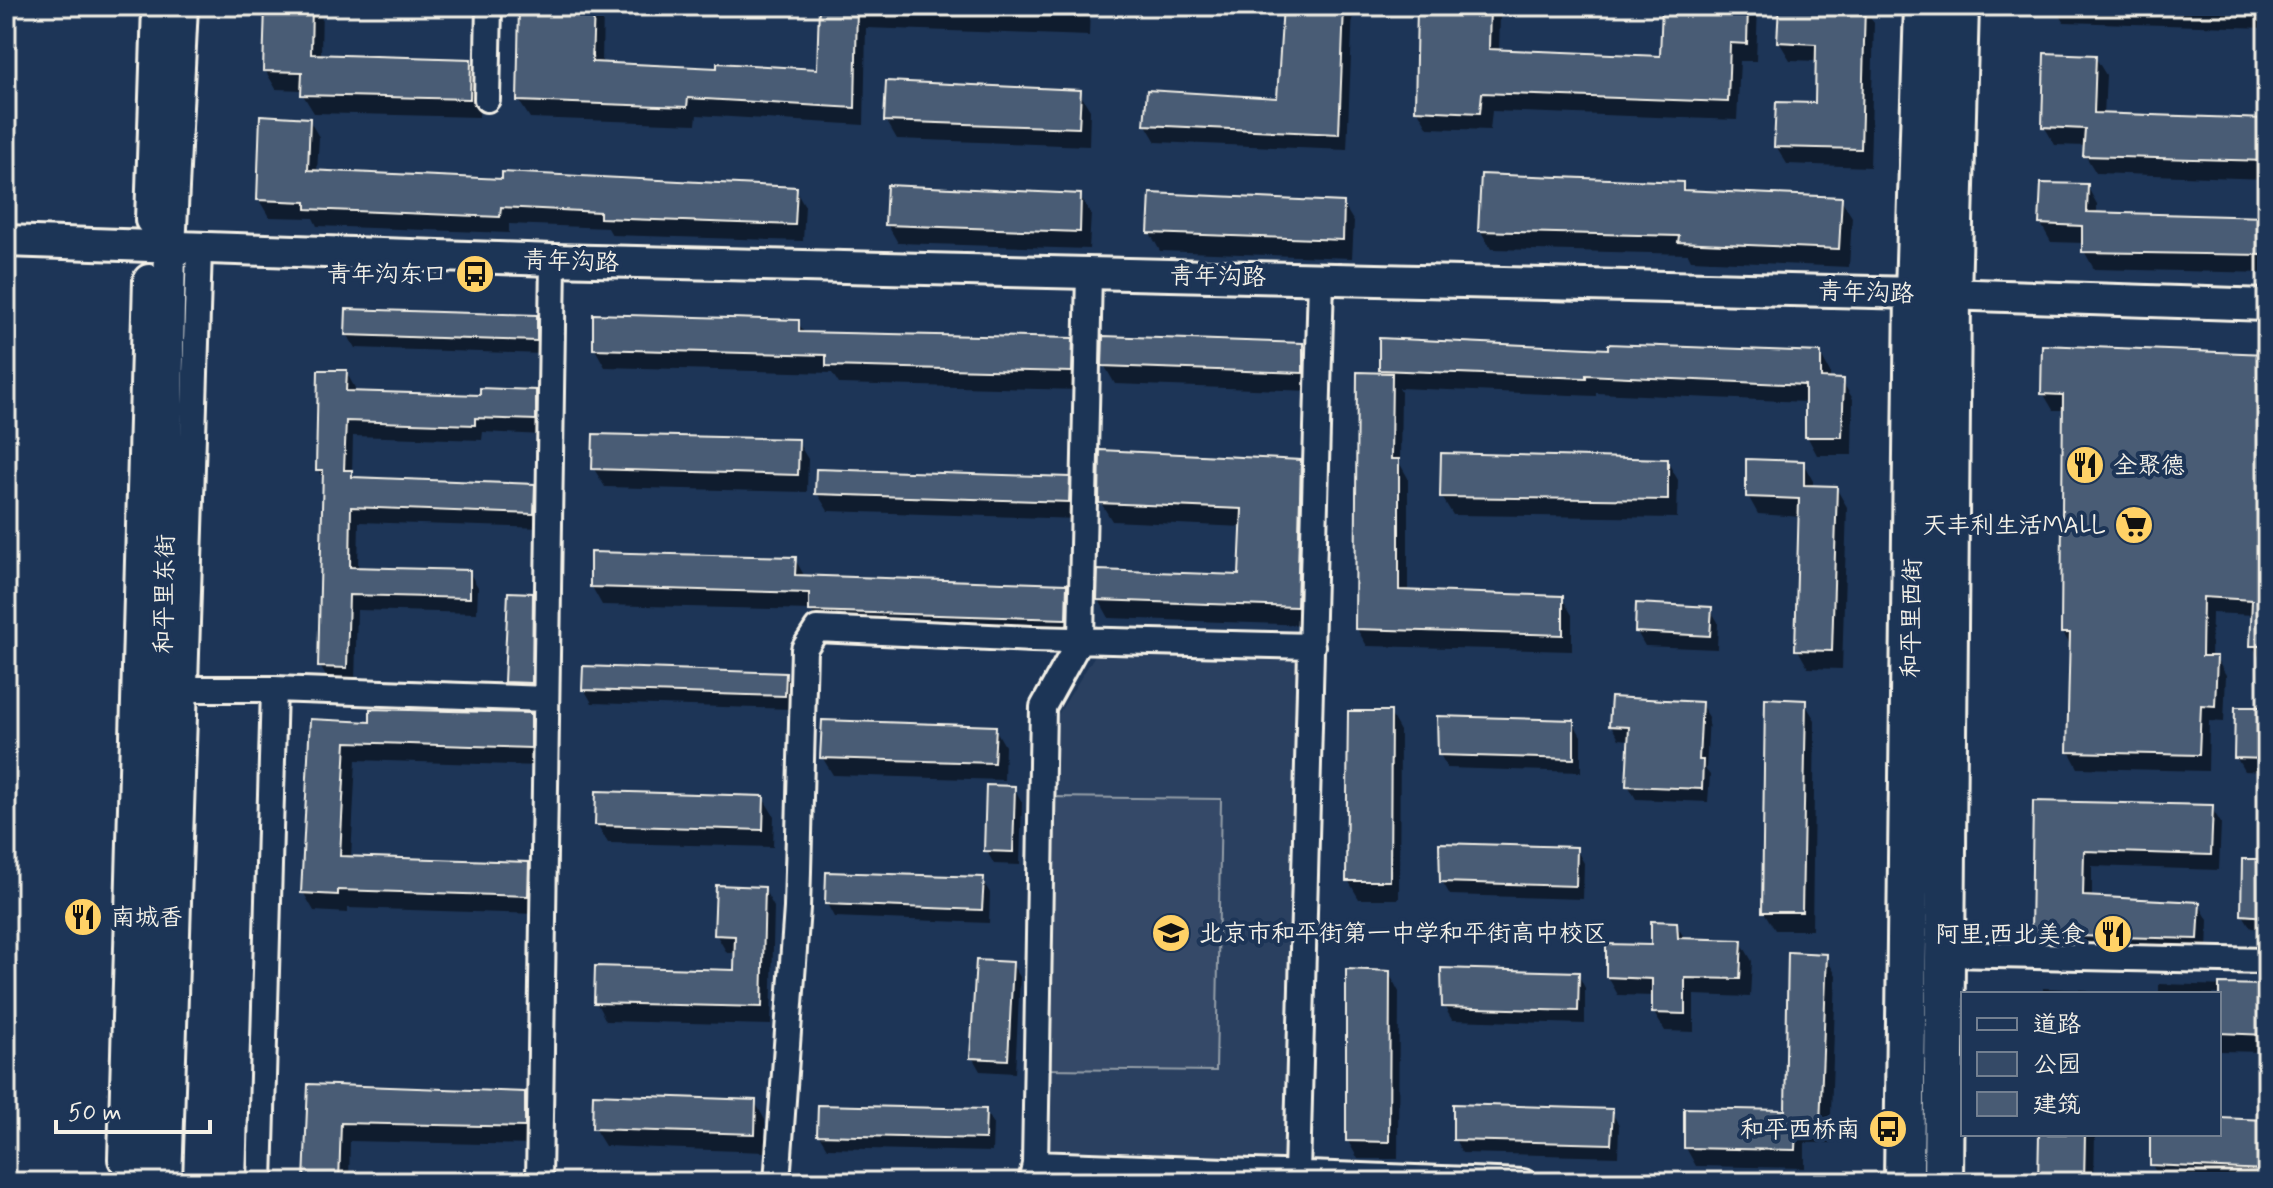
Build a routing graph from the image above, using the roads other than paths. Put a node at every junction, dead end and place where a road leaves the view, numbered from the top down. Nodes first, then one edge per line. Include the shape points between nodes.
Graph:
1 (158, 6) edge
2 (182, 6) edge
3 (489, 6) edge
4 (1924, 6) edge
5 (1959, 6) edge
6 (487, 99) dead end
7 (6, 241) edge
8 (173, 248) junction
9 (553, 260) junction
10 (1089, 273) junction
11 (1321, 279) junction
12 (1933, 294) junction
13 (2267, 305) edge
14 (1081, 638) junction
15 (1312, 646) junction
16 (174, 689) junction
17 (274, 689) junction
18 (546, 699) junction
19 (1946, 954) junction
20 (2267, 961) edge
21 (1033, 1173) edge
22 (1297, 1173) junction
23 (123, 1182) edge
24 (144, 1182) edge
25 (169, 1182) edge
26 (260, 1182) edge
27 (539, 1182) edge
28 (777, 1182) edge
29 (1523, 1182) edge
30 (1904, 1182) edge
31 (1943, 1182) edge

1 - 8 street, 和平里东街
2 - 8 street, 和平里东街
3 - 6 street
4 - 12 main road, 和平里西街
5 - 12 main road, 和平里西街
7 - 8 street, 青年沟路
8 - 9 street, 青年沟路
8 - 16 street, 和平里东街
8 - 23 street, 和平里东街
9 - 10 street, 青年沟路
9 - 18 street
10 - 11 street, 青年沟路
10 - 14 street
11 - 12 street, 青年沟路
11 - 15 street
12 - 13 street, 青年沟路
12 - 19 main road, 和平里西街
12 - 30 main road, 和平里西街
14 - 15 street
14 - 21 street via 1043,707
14 - 28 street via 817,629 804,649 797,908
15 - 22 street
16 - 17 street
16 - 24 street, 和平里东街
16 - 25 street
17 - 18 street
17 - 26 street
18 - 27 street
19 - 20 street
19 - 31 main road, 和平里西街
21 - 22 street
22 - 29 street

